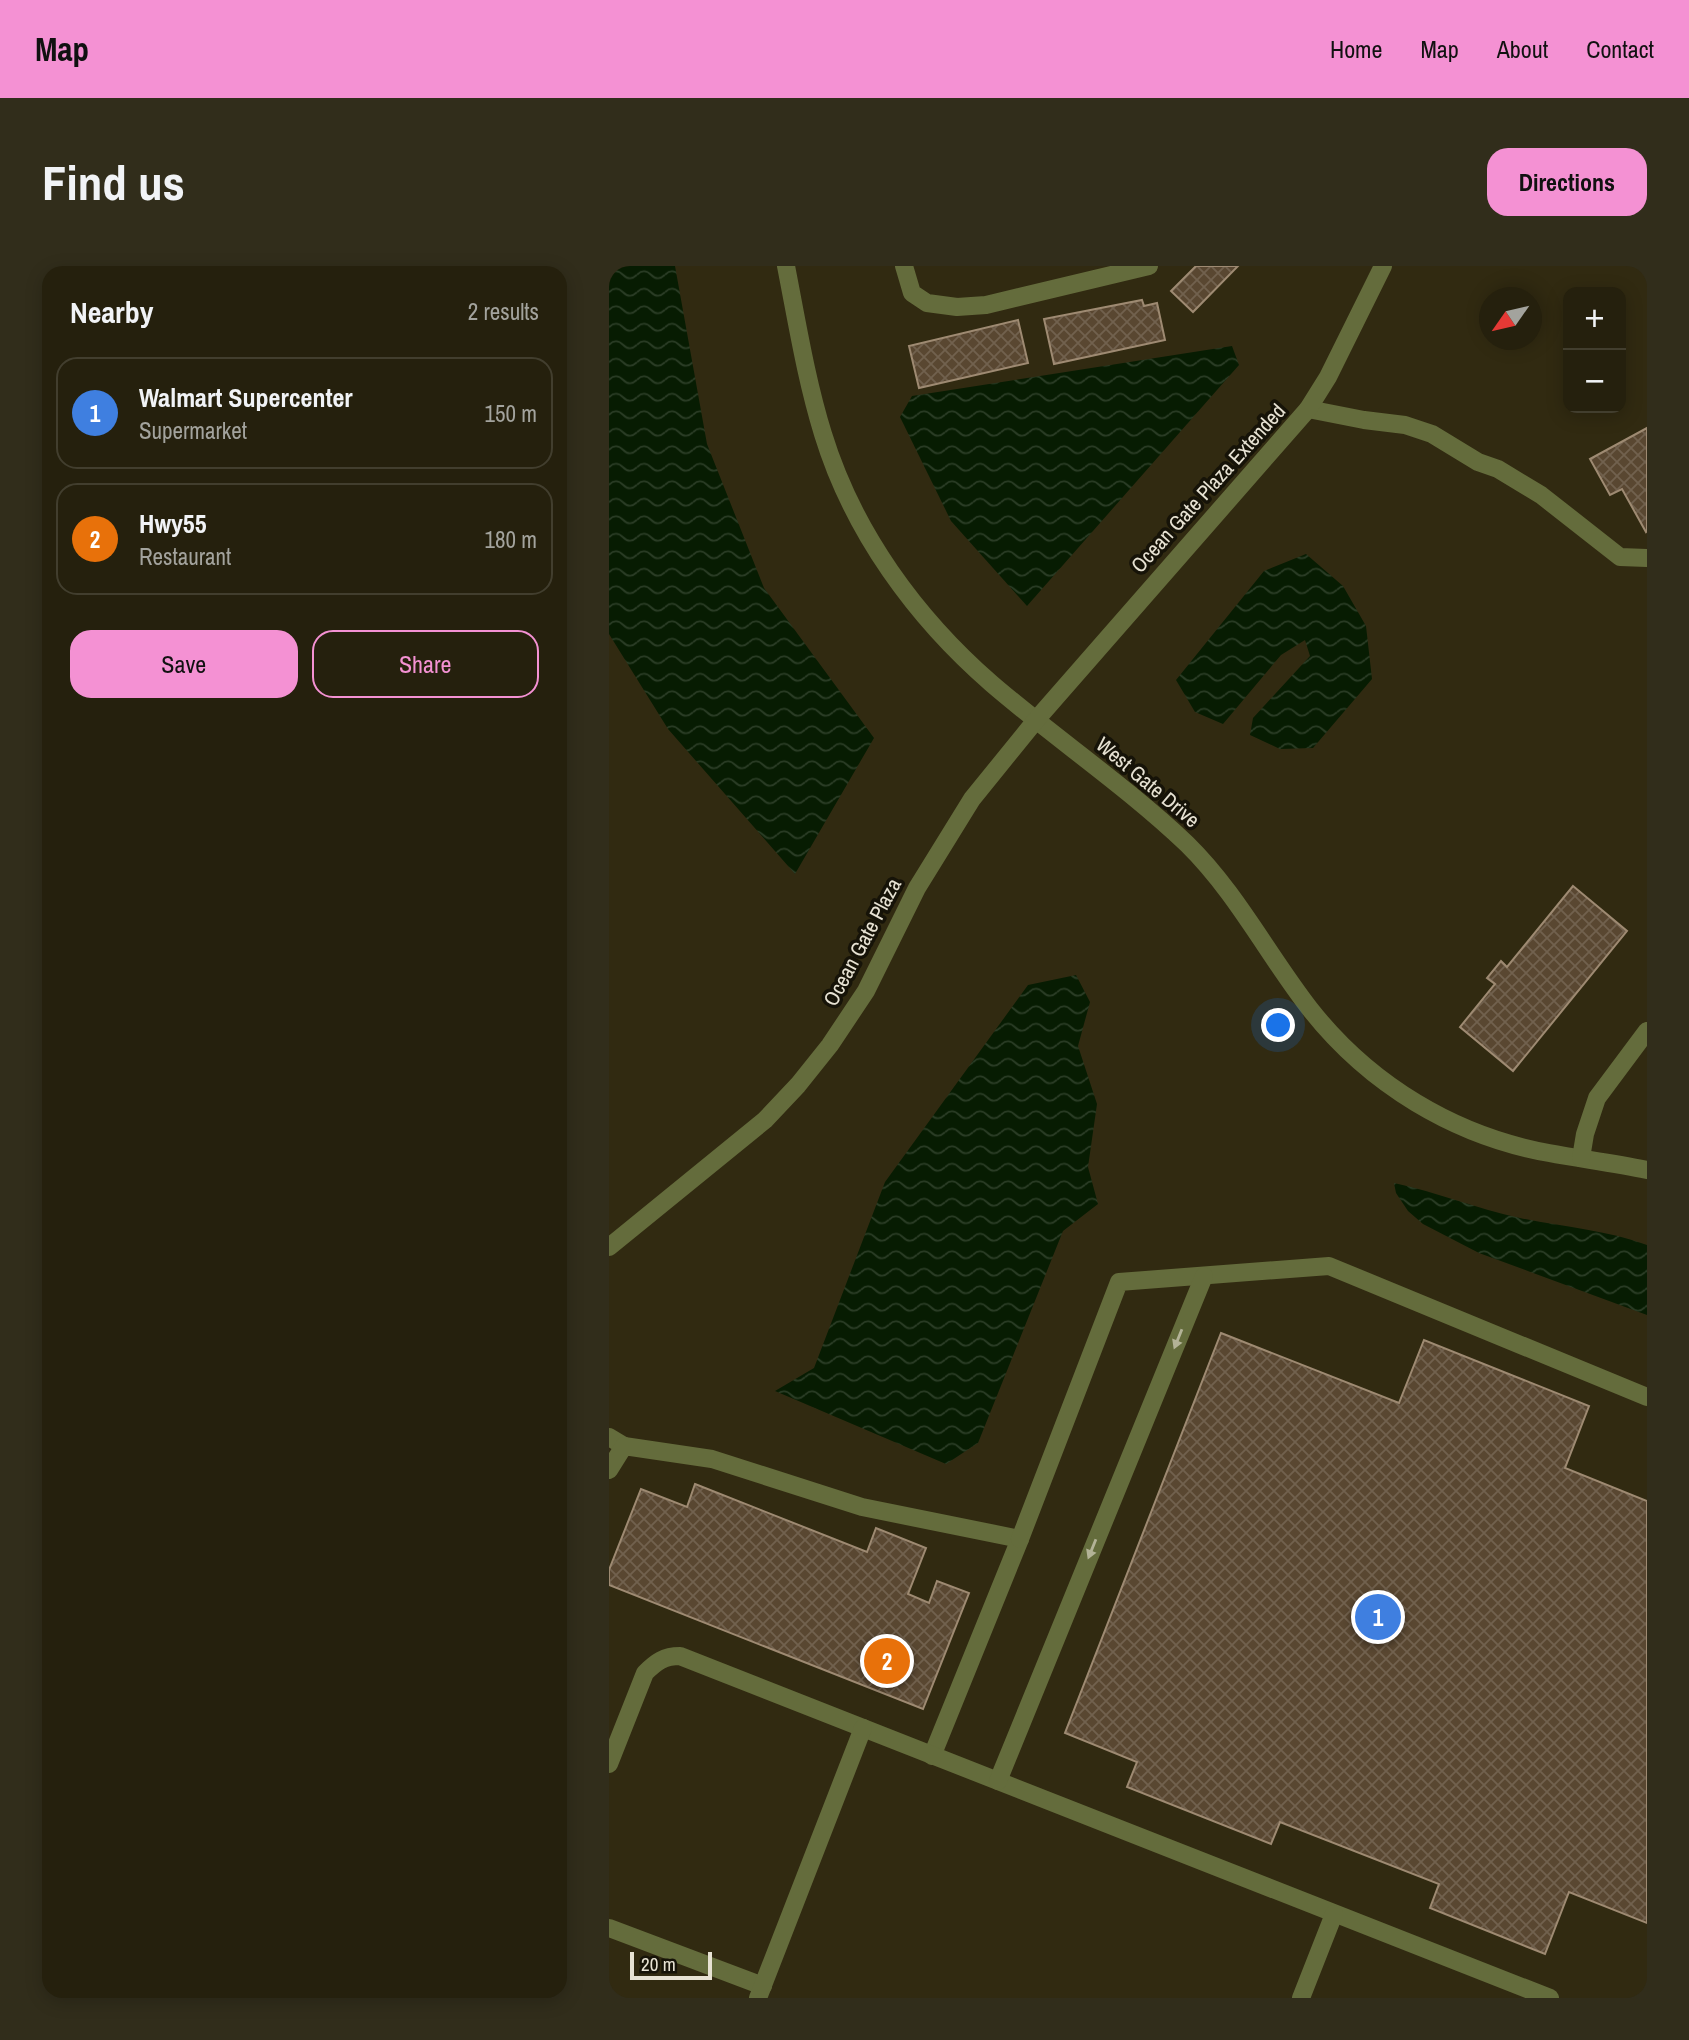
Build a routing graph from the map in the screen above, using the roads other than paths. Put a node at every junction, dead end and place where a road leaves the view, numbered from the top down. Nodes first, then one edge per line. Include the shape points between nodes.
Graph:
1 (786, 266) edge
2 (904, 266) edge
3 (1149, 266) edge
4 (1383, 266) edge
5 (1308, 409) junction
6 (1647, 558) edge
7 (1036, 720) junction
8 (1647, 1031) edge
9 (1581, 1158) junction
10 (1647, 1170) edge
11 (609, 1247) edge
12 (1204, 1276) junction
13 (1647, 1397) edge
14 (617, 1442) edge
15 (609, 1470) edge
16 (1020, 1539) junction
17 (863, 1728) junction
18 (932, 1756) junction
19 (609, 1764) edge
20 (998, 1781) junction
21 (1335, 1914) junction
22 (609, 1928) edge
23 (761, 1992) edge
24 (1301, 1998) edge
25 (1550, 1998) edge

1 - 7 street, West Gate Drive via 824,437 872,544 944,638
2 - 3 street via 912,293 927,303 957,307 986,305
4 - 5 street, Ocean Gate Plaza Extended
5 - 6 street via 1432,434 1541,495 1620,557
5 - 7 street, Ocean Gate Plaza Extended
7 - 9 street, West Gate Drive via 1189,846 1223,885 1310,1009 1368,1070 1401,1095 1474,1132
7 - 11 street, Ocean Gate Plaza via 943,843 866,991 798,1086 765,1120
8 - 9 street via 1597,1098
9 - 10 street, West Gate Drive
12 - 13 street via 1329,1266
12 - 16 street via 1119,1282
12 -> 20 street
14 - 15 street
14 - 16 street via 712,1459 862,1507
16 - 18 street
17 - 18 street
17 - 19 street via 680,1656 668,1656 645,1673
17 - 23 street
18 - 20 street
20 - 21 street
21 - 24 street
21 - 25 street
22 - 23 street

